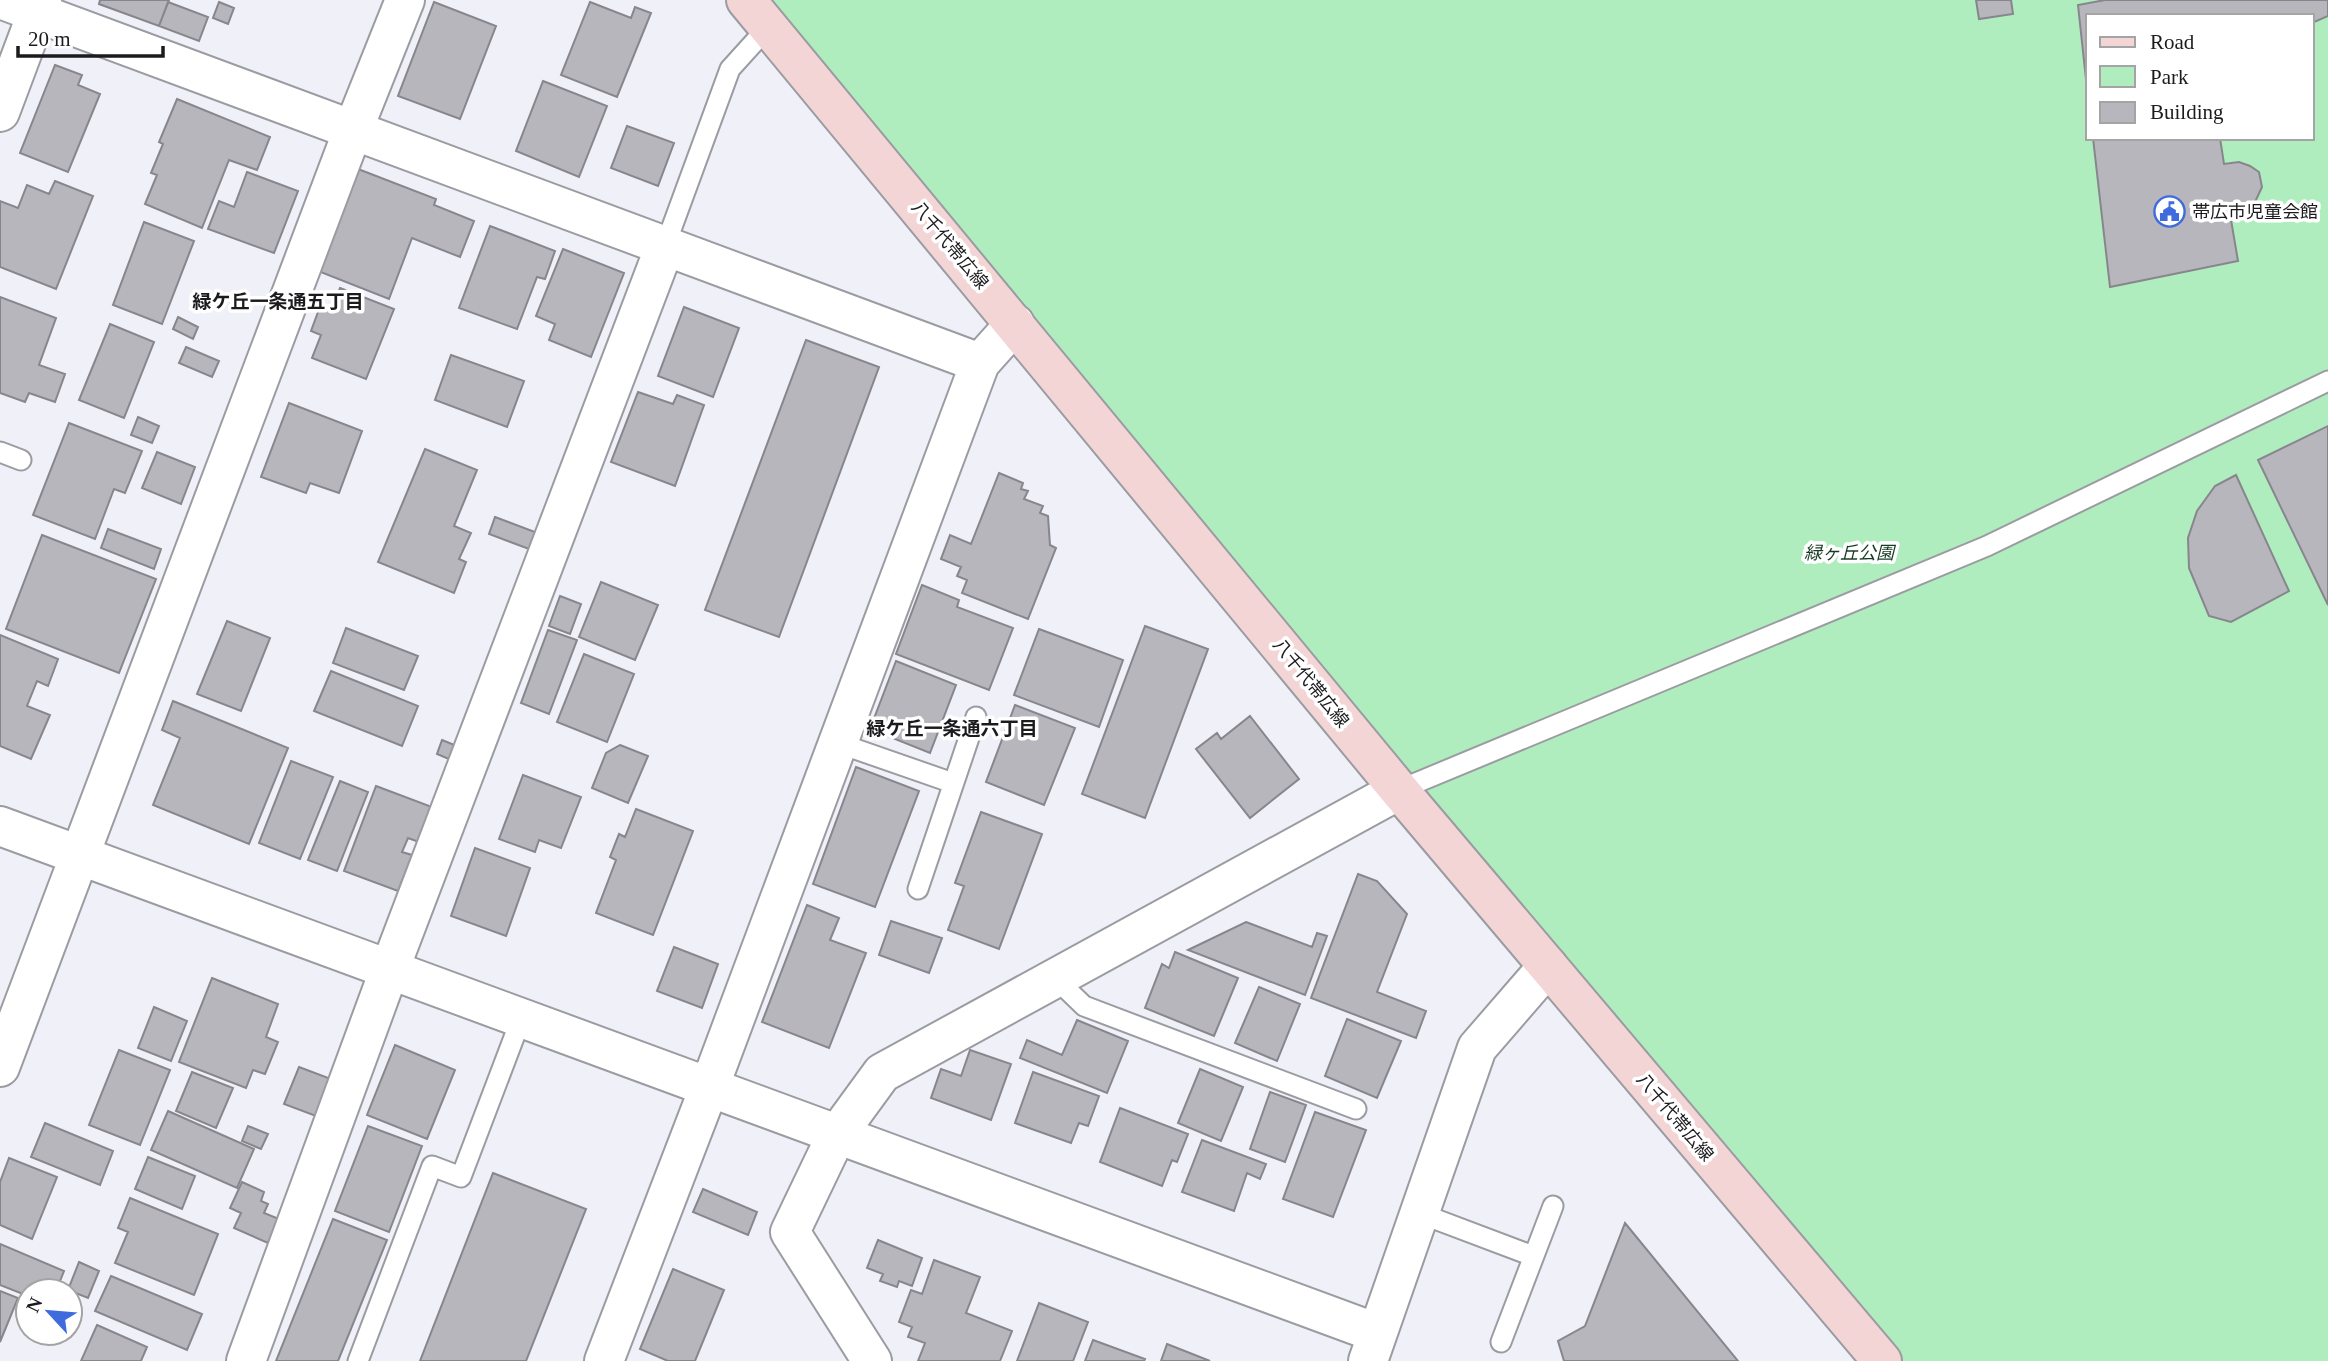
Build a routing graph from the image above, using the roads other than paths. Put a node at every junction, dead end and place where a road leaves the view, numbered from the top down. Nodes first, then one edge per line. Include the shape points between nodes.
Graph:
1 (405, 0) edge
2 (27, 4) edge
3 (757, 14) edge
4 (0, 112) edge
5 (353, 130) junction
6 (665, 246) junction
7 (1016, 324) junction
8 (979, 363) junction
9 (2328, 381) edge
10 (0, 452) edge
11 (21, 460) dead end
12 (976, 717) dead end
13 (838, 743) junction
14 (953, 783) junction
15 (1399, 790) junction
16 (0, 826) edge
17 (79, 857) junction
18 (918, 889) dead end
19 (1548, 966) junction
20 (389, 971) junction
21 (1055, 978) junction
22 (521, 1019) junction
23 (0, 1067) edge
24 (709, 1088) junction
25 (1356, 1109) dead end
26 (836, 1136) junction
27 (1553, 1206) dead end
28 (1419, 1213) junction
29 (1533, 1256) junction
30 (1501, 1342) dead end
31 (1372, 1347) edge
32 (247, 1361) edge
33 (358, 1361) edge
34 (604, 1361) edge
35 (872, 1361) edge
36 (1882, 1361) edge

1 - 5 street
2 - 4 street
2 - 5 street
3 - 6 lane via 730,69
3 - 7 main road, 八千代帯広線
5 - 6 street
5 - 17 street
6 - 8 street
6 - 20 street
7 - 8 street
7 - 15 main road, 八千代帯広線
8 - 13 street
9 - 15 lane via 1987,546
10 - 11 lane
12 - 14 lane
13 - 14 lane
13 - 24 street
14 - 18 lane
15 - 19 main road, 八千代帯広線
15 - 21 street
16 - 17 street
17 - 20 street
17 - 23 street
19 - 28 street via 1477,1048
19 - 36 main road, 八千代帯広線
20 - 22 street
20 - 32 street
21 - 25 lane via 1084,1006
21 - 26 street via 882,1073
22 - 24 street
22 - 33 lane via 461,1177 432,1166
24 - 26 street
24 - 34 street
26 - 31 street
26 - 35 street via 790,1232
27 - 29 lane
28 - 29 lane
28 - 31 street
29 - 30 lane

